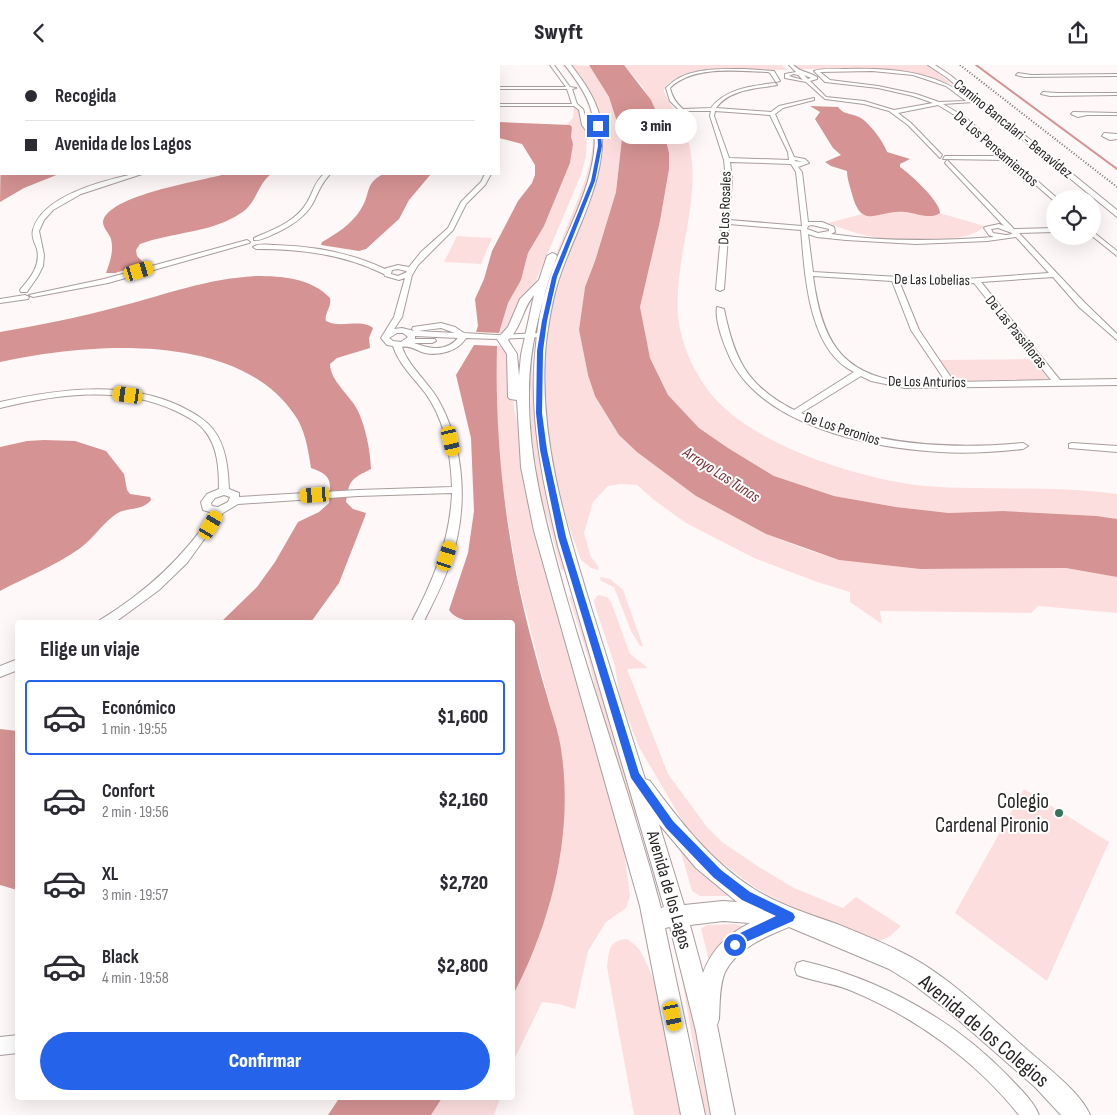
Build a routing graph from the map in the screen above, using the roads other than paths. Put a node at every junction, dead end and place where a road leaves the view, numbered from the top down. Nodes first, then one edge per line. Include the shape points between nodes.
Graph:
1 (552, 65) edge
2 (560, 65) edge
3 (568, 65) edge
4 (785, 65) edge
5 (791, 65) edge
6 (931, 65) edge
7 (1100, 70) dead end
8 (792, 73) junction
9 (800, 73) junction
10 (1029, 75) dead end
11 (1108, 75) junction
12 (1117, 75) edge
13 (800, 81) junction
14 (808, 81) junction
15 (500, 88) edge
16 (573, 88) junction
17 (1055, 94) dead end
18 (1117, 94) edge
19 (827, 99) junction
20 (816, 100) junction
21 (938, 104) junction
22 (500, 105) edge
23 (575, 105) junction
24 (712, 109) junction
25 (893, 112) junction
26 (1085, 114) dead end
27 (1117, 114) edge
28 (772, 115) junction
29 (591, 134) junction
30 (791, 152) junction
31 (1008, 158) junction
32 (938, 159) junction
33 (727, 160) junction
34 (792, 162) junction
35 (804, 162) junction
36 (955, 171) junction
37 (799, 172) junction
38 (135, 175) edge
39 (326, 175) edge
40 (488, 175) edge
41 (1046, 191) edge
42 (804, 205) junction
43 (991, 210) junction
44 (1117, 214) edge
45 (726, 222) junction
46 (828, 226) junction
47 (804, 228) junction
48 (988, 228) junction
49 (1046, 230) edge
50 (1014, 231) junction
51 (819, 235) junction
52 (1006, 237) junction
53 (263, 239) junction
54 (807, 240) junction
55 (883, 241) junction
56 (1101, 241) edge
57 (958, 242) junction
58 (252, 246) junction
59 (1028, 246) junction
60 (274, 247) junction
61 (1117, 254) edge
62 (411, 269) junction
63 (390, 273) junction
64 (810, 274) junction
65 (1054, 275) junction
66 (543, 280) junction
67 (895, 280) junction
68 (976, 281) junction
69 (35, 289) junction
70 (720, 289) dead end
71 (405, 291) junction
72 (3, 300) edge
73 (720, 309) dead end
74 (398, 317) junction
75 (389, 334) junction
76 (465, 338) junction
77 (1117, 338) edge
78 (405, 339) junction
79 (501, 339) junction
80 (535, 339) junction
81 (859, 373) junction
82 (1057, 382) junction
83 (1117, 382) edge
84 (951, 383) junction
85 (0, 405) edge
86 (795, 413) junction
87 (524, 433) junction
88 (1023, 446) dead end
89 (1072, 446) dead end
90 (1117, 449) edge
91 (456, 490) junction
92 (224, 491) junction
93 (235, 501) junction
94 (219, 511) junction
95 (108, 620) edge
96 (419, 620) edge
97 (15, 665) edge
98 (0, 672) edge
99 (634, 775) junction
100 (677, 915) junction
101 (786, 916) junction
102 (653, 919) junction
103 (803, 969) dead end
104 (707, 1031) junction
105 (15, 1044) edge
106 (0, 1046) edge
107 (692, 1115) edge
108 (723, 1115) edge
109 (1030, 1115) edge
110 (1078, 1115) edge

1 - 16 street
2 - 16 street, Avenida de los Lagos
3 - 80 street, Avenida de los Lagos via 589,97 600,146 593,181 555,277
4 - 8 street
5 - 9 street
6 - 44 main road, Camino Bancalari - Benavídez
7 - 11 street
8 - 9 street
8 - 13 street
9 - 14 street
10 - 11 street
11 - 12 street
13 - 14 street
13 - 20 street
14 - 19 street
15 - 16 street
16 - 23 street
16 - 29 street, Avenida de los Lagos via 587,111
17 - 18 street
19 - 20 street
19 - 20 street
19 - 25 street
20 - 28 street via 781,107
21 - 21 street, De Los Pensamientos via 903,92 828,80 816,71 900,72 941,82 971,102
21 - 25 street
21 - 31 street, De Los Pensamientos via 963,118
22 - 23 street
23 - 29 street via 581,109
24 - 24 street via 726,96 776,83 772,72 720,71 688,76 669,85 669,93 679,109
24 - 28 street
24 - 33 street, De Los Rosales
25 - 32 street via 931,147
26 - 27 street
28 - 30 street
29 - 66 street, Avenida de los Lagos via 583,182
30 - 34 street
30 - 35 street
31 - 32 street
31 - 41 street, De Los Pensamientos
32 - 36 street
32 - 36 street
33 - 34 street
33 - 45 street, De Los Rosales
34 - 35 street
34 - 37 street
35 - 37 street
36 - 43 street
37 - 42 street
38 - 69 street via 91,187 48,212 36,231 41,261
39 - 53 street via 316,186 313,198 303,212
40 - 62 street via 460,208 450,230
42 - 46 street
42 - 47 street, De Los Anturios
43 - 48 street via 993,219
43 - 50 street
45 - 47 street
45 - 70 street, De Los Rosales
46 - 47 street via 812,223
46 - 51 street via 832,232
46 - 55 street
47 - 51 street
47 - 54 street, De Los Anturios
48 - 50 street via 999,226
48 - 52 street via 991,234
48 - 57 street
49 - 50 street
50 - 52 street via 1014,236
50 - 59 street
51 - 54 street
51 - 55 street
52 - 57 street
52 - 59 street
53 - 58 street
53 - 58 street
53 - 60 street
54 - 64 street, De Los Anturios
55 - 57 street
56 - 61 street
58 - 60 street
58 - 69 street via 214,252 105,281 53,291
59 - 65 street
60 - 63 street via 330,252
62 - 63 street via 401,267
62 - 63 street via 400,278
62 - 71 street
63 - 71 street
64 - 67 street, De Las Lobelias
64 - 81 street, De Los Anturios via 814,306 823,333 837,358
65 - 68 street, De Las Lobelias
65 - 77 street
66 - 79 street via 520,307 515,327
66 - 80 street, Avenida de los Lagos
67 - 68 street, De Las Lobelias
67 - 84 street via 915,330
68 - 82 street, De Las Passifloras
69 - 72 street
71 - 74 street
73 - 86 street, De Los Peronios via 729,349 745,376 761,393
74 - 75 street
74 - 78 street
75 - 78 street
75 - 78 street via 385,338 387,342
76 - 78 street
76 - 78 street via 450,348 434,351
76 - 79 street
78 - 91 street via 400,355 427,387 448,427
79 - 80 street
79 - 87 street via 512,354 514,405
80 - 87 street, Avenida de los Lagos via 523,392
80 - 99 street, Avenida de los Lagos via 539,413 562,537
81 - 84 street, De Los Anturios via 892,383
81 - 86 street
82 - 83 street, De Los Anturios
82 - 84 street, De Los Anturios
85 - 92 street via 33,397 90,392 164,402 191,416 208,430 223,463
86 - 88 street, De Los Peronios via 838,431 893,445 947,450
87 - 102 street, Avenida de los Lagos via 527,467 541,531
89 - 90 street
91 - 93 street
91 - 96 street via 451,542
92 - 93 street via 235,495
92 - 94 street via 210,496 206,502 207,508
93 - 94 street
94 - 95 street via 202,539 180,564 144,596
97 - 98 street
99 - 100 street, Avenida de los Lagos
99 - 101 street via 670,824 717,873 746,896
100 - 101 street, Avenida de los Colegios via 723,911
100 - 102 street, Avenida de los Colegios
100 - 104 street, Avenida de los Lagos
101 - 104 street via 742,938 718,962 710,989
101 - 110 street, Avenida de los Colegios via 840,936 918,974 999,1038
102 - 107 street, Avenida de los Lagos
103 - 109 street via 853,983 886,998 927,1024 972,1055 1000,1080
104 - 108 street, Avenida de los Lagos
105 - 106 street

